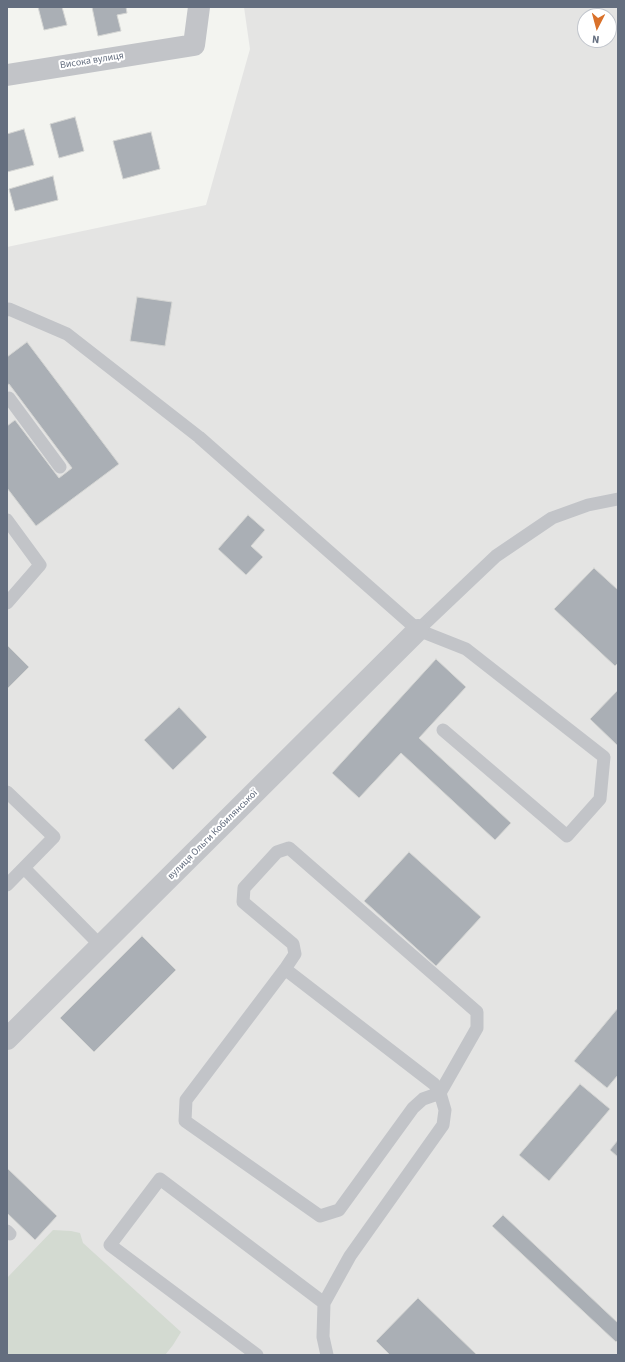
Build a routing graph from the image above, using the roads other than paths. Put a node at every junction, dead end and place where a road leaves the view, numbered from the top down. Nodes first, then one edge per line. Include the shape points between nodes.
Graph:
1 (199, 7) edge
2 (7, 75) edge
3 (8, 314) edge
4 (7, 400) edge
5 (60, 467) dead end
6 (618, 499) edge
7 (7, 520) edge
8 (7, 603) edge
9 (418, 630) junction
10 (443, 730) dead end
11 (7, 792) edge
12 (24, 868) junction
13 (7, 885) edge
14 (101, 946) junction
15 (285, 969) junction
16 (7, 1039) edge
17 (440, 1093) junction
18 (324, 1303) junction
19 (257, 1355) edge
20 (327, 1355) edge

1 - 2 street, Висока вулиця via 194,45
3 - 9 lane via 67,334 199,437
4 - 5 lane via 9,398
6 - 9 lane via 588,505 552,518 496,556
7 - 8 lane via 40,565
9 - 10 lane via 466,649 604,757 600,798 567,836
9 - 14 street, вулиця Ольги Кобилянської
11 - 12 lane via 54,837
12 - 13 lane
12 - 14 lane
14 - 16 street, вулиця Ольги Кобилянської
15 - 17 lane via 434,1084
15 - 17 lane via 295,954 293,944 243,902 244,888 277,852 289,848 477,1012 477,1028
15 - 17 lane via 186,1100 185,1121 320,1216 339,1210 413,1108 423,1099
17 - 18 lane via 445,1110 443,1125 350,1256
18 - 19 lane via 160,1180 110,1245
18 - 20 lane via 323,1337

